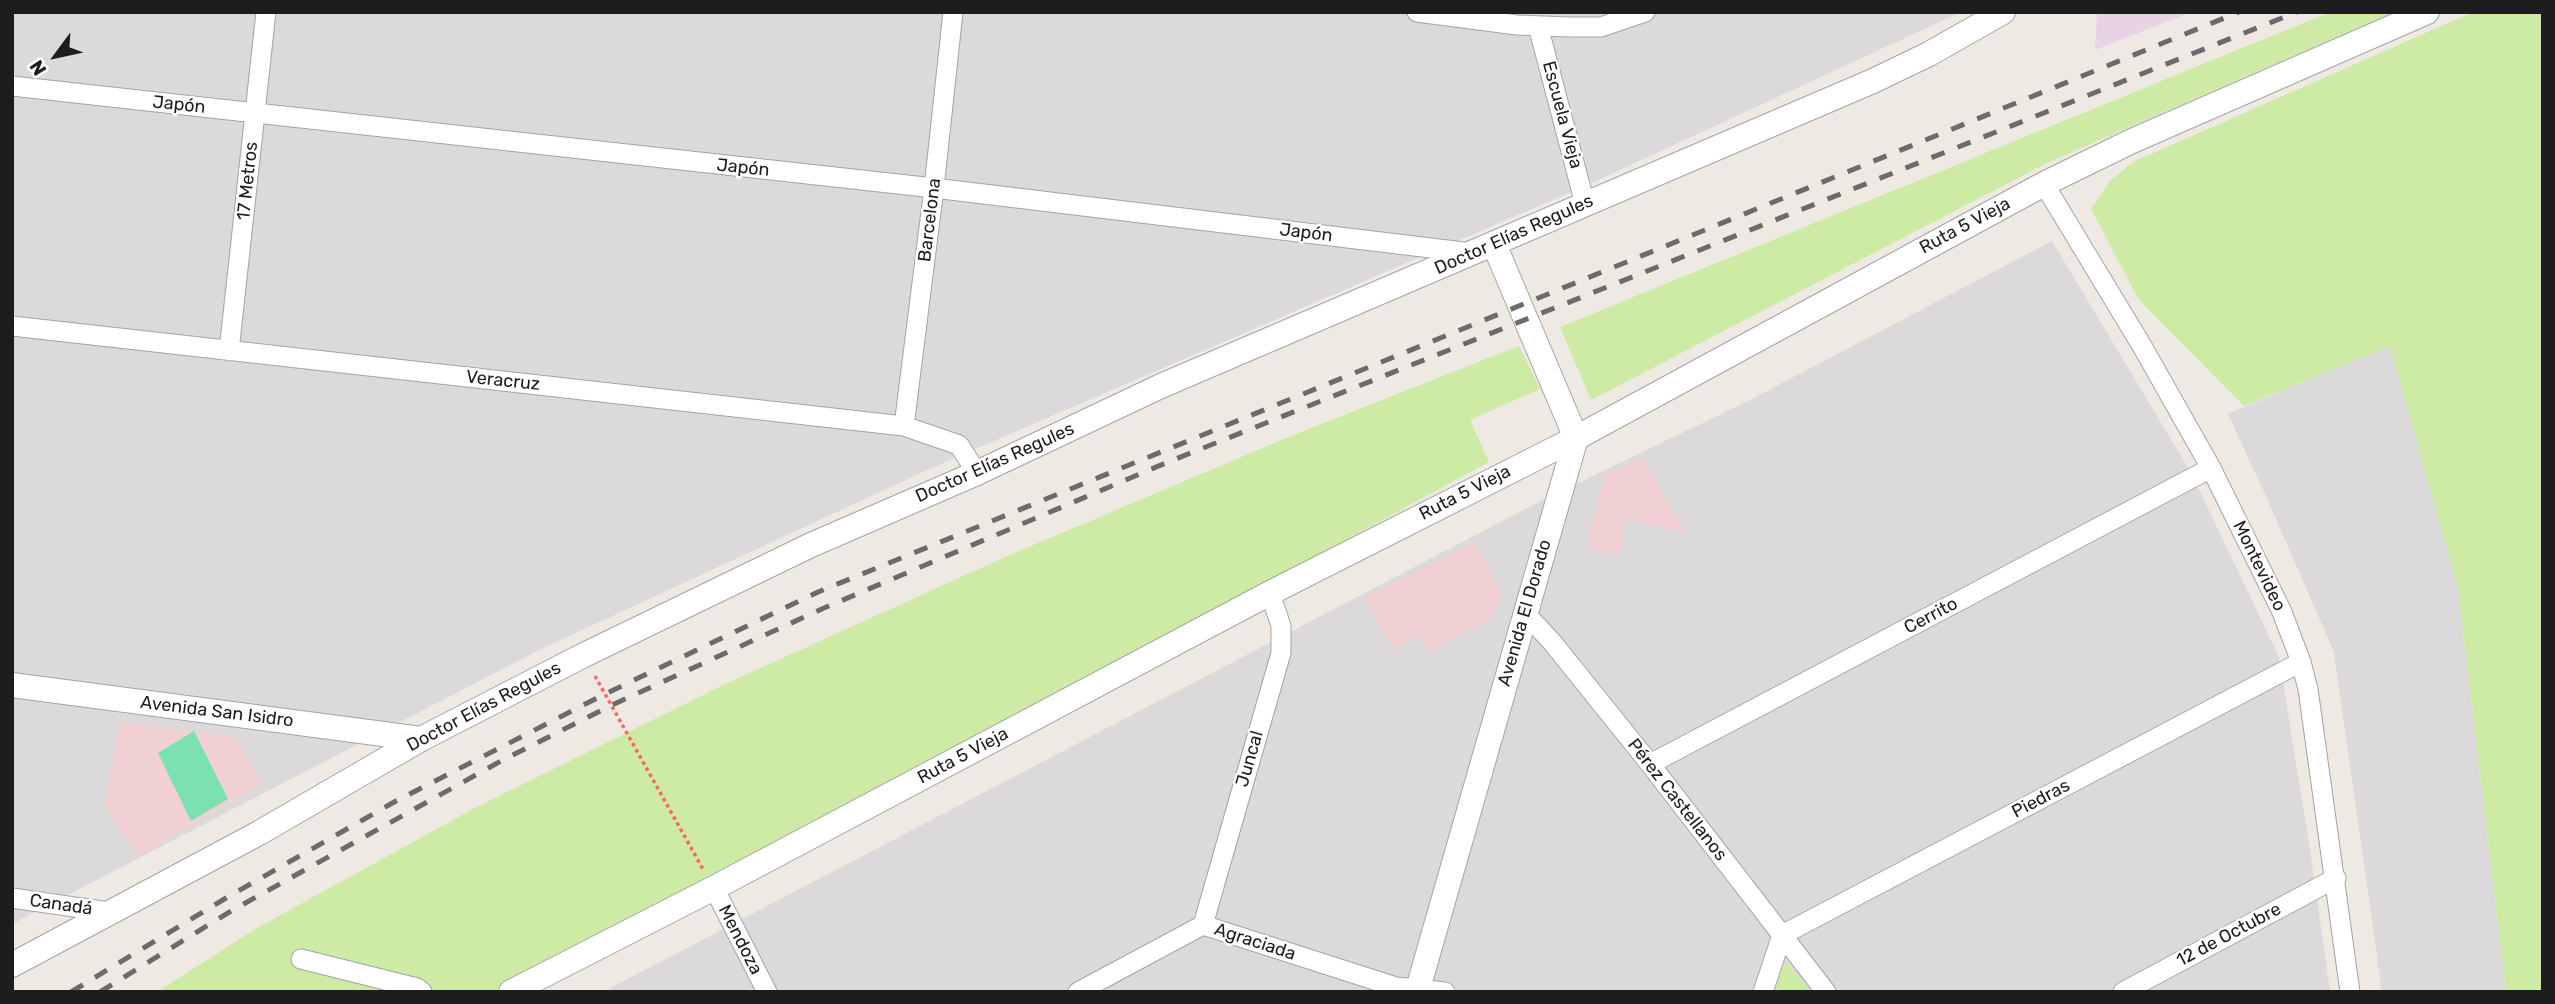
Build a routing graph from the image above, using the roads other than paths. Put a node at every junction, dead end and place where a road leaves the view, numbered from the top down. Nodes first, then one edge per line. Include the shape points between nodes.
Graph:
1 (266, 12) edge
2 (953, 12) edge
3 (1417, 12) edge
4 (1645, 12) edge
5 (2003, 12) edge
6 (2427, 12) edge
7 (1538, 26) junction
8 (12, 86) edge
9 (256, 114) junction
10 (2044, 184) junction
11 (934, 188) junction
12 (1585, 204) junction
13 (1483, 248) junction
14 (12, 326) edge
15 (229, 351) junction
16 (904, 426) junction
17 (1576, 438) junction
18 (2211, 468) junction
19 (977, 473) junction
20 (1270, 593) junction
21 (1524, 612) junction
22 (2301, 662) junction
23 (12, 685) edge
24 (421, 739) junction
25 (1650, 764) junction
26 (2336, 878) junction
27 (714, 888) junction
28 (12, 898) edge
29 (109, 912) junction
30 (1203, 925) junction
31 (1782, 935) junction
32 (301, 959) dead end
33 (12, 965) edge
34 (1418, 990) edge
35 (422, 992) edge
36 (511, 992) edge
37 (766, 992) edge
38 (1078, 992) edge
39 (1445, 992) edge
40 (1763, 992) edge
41 (1826, 992) edge
42 (2123, 992) edge
43 (2350, 992) edge

1 - 9 street, 17 Metros
2 - 11 street, Barcelona
3 - 7 street
4 - 7 street via 1601,27
5 - 12 street, Doctor Elías Regules via 1874,81
6 - 10 street, Ruta 5 Vieja
7 - 12 street, Escuela Vieja
8 - 9 street, Japón
9 - 11 street, Japón
9 - 15 street, 17 Metros
10 - 17 street, Ruta 5 Vieja
10 - 18 street, Montevideo
11 - 13 street, Japón
11 - 16 street, Barcelona
12 - 13 street, Doctor Elías Regules
13 - 17 street
13 - 19 street, Doctor Elías Regules via 1161,386
14 - 15 street, Veracruz
15 - 16 street, Veracruz
16 - 19 street, Veracruz via 959,445
17 - 20 street, Ruta 5 Vieja
17 - 21 street, Avenida El Dorado
18 - 22 street, Montevideo via 2282,612
18 - 25 street, Cerrito
19 - 24 street, Doctor Elías Regules via 811,545
20 - 27 street, Ruta 5 Vieja
20 - 30 street, Juncal via 1281,626 1281,653
21 - 25 street, Pérez Castellanos
21 - 34 street, Avenida El Dorado
22 - 26 street, Montevideo
22 - 31 street, Piedras
23 - 24 street, Avenida San Isidro
24 - 29 street, Doctor Elías Regules
25 - 31 street, Pérez Castellanos
26 - 42 street, 12 de Octubre
26 - 43 street, Montevideo
27 - 36 street, Ruta 5 Vieja
27 - 37 street, Mendoza
28 - 29 street, Canadá
29 - 33 street, Doctor Elías Regules
30 - 34 street, Agraciada
30 - 38 street, Agraciada
31 - 40 street
31 - 41 street, Pérez Castellanos
32 - 35 street
34 - 39 street, Agraciada

